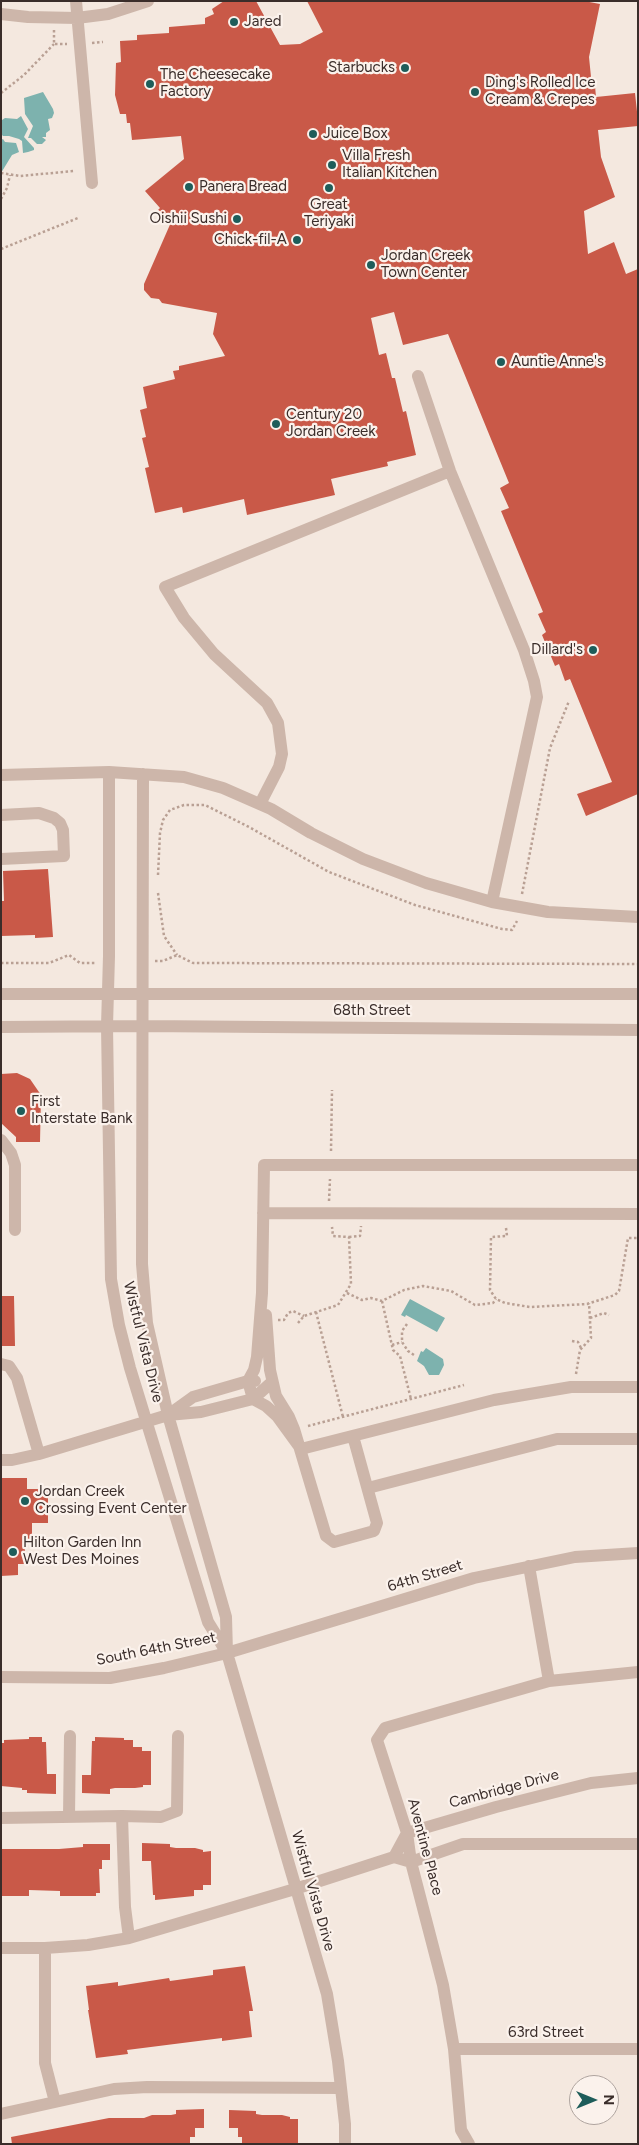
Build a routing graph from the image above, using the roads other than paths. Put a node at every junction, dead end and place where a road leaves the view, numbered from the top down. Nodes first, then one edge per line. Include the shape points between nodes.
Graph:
1 (76, 1) edge
2 (148, 1) edge
3 (1, 14) edge
4 (77, 18) junction
5 (92, 183) dead end
6 (418, 376) dead end
7 (450, 471) junction
8 (109, 772) junction
9 (143, 774) junction
10 (1, 775) edge
11 (260, 804) junction
12 (1, 815) edge
13 (1, 859) edge
14 (492, 902) junction
15 (638, 917) edge
16 (1, 994) edge
17 (108, 994) junction
18 (143, 994) junction
19 (638, 994) edge
20 (106, 1026) junction
21 (142, 1026) junction
22 (1, 1027) edge
23 (638, 1030) edge
24 (1, 1140) edge
25 (638, 1165) edge
26 (263, 1213) junction
27 (638, 1214) edge
28 (15, 1230) dead end
29 (262, 1293) junction
30 (1, 1364) edge
31 (248, 1381) junction
32 (272, 1382) junction
33 (638, 1387) edge
34 (253, 1399) junction
35 (168, 1415) junction
36 (146, 1422) junction
37 (353, 1436) junction
38 (638, 1439) edge
39 (301, 1449) junction
40 (39, 1454) junction
41 (1, 1460) edge
42 (368, 1488) junction
43 (638, 1552) edge
44 (529, 1566) junction
45 (227, 1653) junction
46 (638, 1672) edge
47 (1, 1677) edge
48 (549, 1681) junction
49 (70, 1736) dead end
50 (178, 1736) dead end
51 (638, 1778) edge
52 (122, 1816) junction
53 (69, 1817) junction
54 (1, 1818) edge
55 (407, 1833) junction
56 (638, 1844) edge
57 (394, 1857) junction
58 (411, 1862) junction
59 (296, 1889) junction
60 (129, 1938) junction
61 (1, 1948) edge
62 (45, 1948) junction
63 (454, 2049) junction
64 (638, 2050) edge
65 (341, 2088) junction
66 (55, 2102) junction
67 (1, 2114) edge
68 (345, 2144) edge
69 (469, 2144) edge

1 - 4 street
2 - 4 street via 108,14
3 - 4 street
4 - 5 street
6 - 7 street
7 - 11 street via 165,587 184,618 214,654 267,703 278,723 282,754
7 - 14 street via 524,650 537,697
8 - 9 street
8 - 10 street
8 - 17 street, Wistful Vista Drive
9 - 11 street via 192,780 223,788
9 - 18 street, Wistful Vista Drive
11 - 14 street via 363,859 426,883
12 - 13 street via 38,813 54,818 63,830 64,856
14 - 15 street via 548,912
16 - 17 street, 68th Street
17 - 18 street, 68th Street
17 - 20 street, Wistful Vista Drive
18 - 19 street, 68th Street
18 - 21 street, Wistful Vista Drive
20 - 21 street, 68th Street
20 - 22 street, 68th Street
20 - 36 street, Wistful Vista Drive via 111,1279 121,1334
21 - 23 street, 68th Street
21 - 35 street, Wistful Vista Drive via 142,1264 147,1323
24 - 28 street via 15,1165
25 - 26 street via 264,1165
26 - 27 street
26 - 29 street
29 - 31 street via 258,1357
29 - 32 street
30 - 40 street via 9,1366 17,1378
31 - 32 street
31 - 34 street
31 - 35 street via 193,1397
32 - 34 street
32 - 39 street
33 - 37 street via 576,1387 494,1400
34 - 35 street via 201,1412
34 - 39 street via 277,1416
35 - 36 street
35 - 45 street, Wistful Vista Drive via 226,1617
36 - 40 street
36 - 45 street, Wistful Vista Drive via 208,1622
37 - 39 street
37 - 42 street
38 - 42 street via 557,1439
39 - 42 street via 326,1536 334,1542 374,1531 377,1523
40 - 41 street
43 - 44 street, 64th Street via 575,1557
44 - 45 street, 64th Street via 474,1578
44 - 48 street
45 - 47 street, South 64th Street via 110,1678
45 - 59 street, Wistful Vista Drive
46 - 48 street, Aventine Place
48 - 55 street, Aventine Place via 384,1728 377,1740
49 - 53 street
50 - 52 street via 177,1811 161,1817
51 - 55 street, Cambridge Drive via 591,1783
52 - 53 street
52 - 60 street via 124,1908
53 - 54 street
55 - 57 street
55 - 58 street, Aventine Place
56 - 58 street via 463,1844
57 - 58 street
57 - 59 street
58 - 63 street, Aventine Place via 443,1985
59 - 60 street
59 - 65 street, Wistful Vista Drive via 327,1994
60 - 62 street
61 - 62 street
62 - 66 street via 45,2063
63 - 64 street, 63rd Street
63 - 69 street, Aventine Place via 461,2130
65 - 66 street via 147,2087 114,2089
65 - 68 street, Wistful Vista Drive
66 - 67 street

